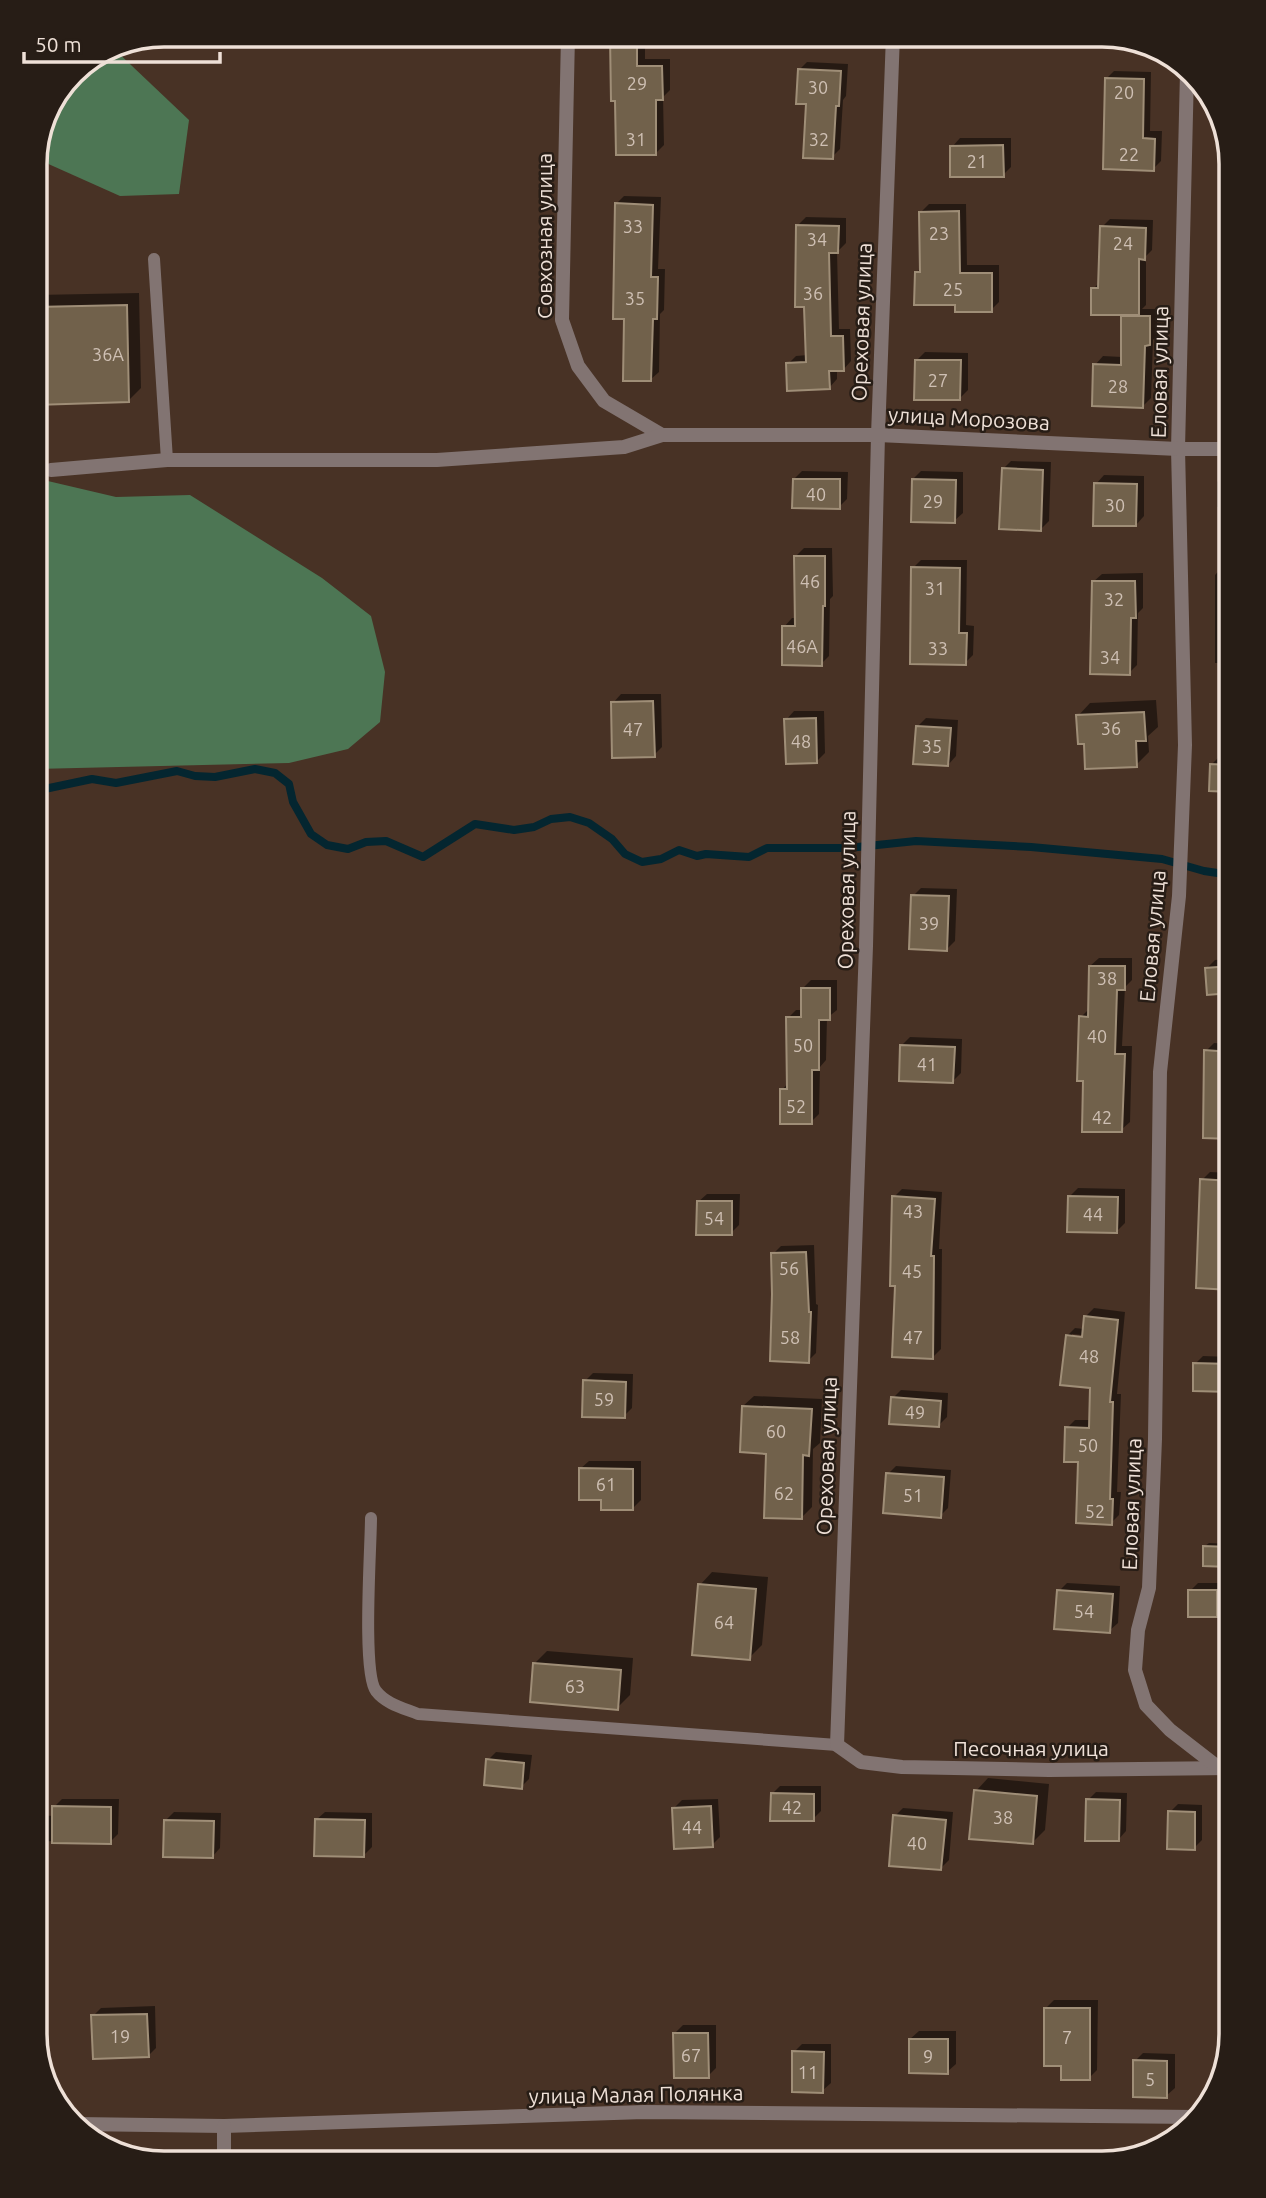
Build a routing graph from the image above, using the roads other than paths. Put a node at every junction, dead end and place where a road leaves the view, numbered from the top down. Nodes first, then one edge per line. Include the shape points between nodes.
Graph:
1 (568, 47) edge
2 (893, 48) edge
3 (1186, 83) edge
4 (155, 259) dead end
5 (662, 435) junction
6 (878, 435) junction
7 (1178, 449) junction
8 (1219, 449) edge
9 (167, 460) junction
10 (51, 470) dead end
11 (371, 1518) dead end
12 (837, 1745) junction
13 (1219, 1764) edge
14 (1219, 1768) edge
15 (1183, 2117) edge
16 (90, 2124) edge
17 (224, 2126) junction
18 (224, 2150) edge

1 - 5 street, Совхозная улица via 562,320 578,366 604,401
2 - 6 street, Ореховая улица
3 - 7 street, Еловая улица
4 - 9 lane
5 - 6 street, улица Морозова
5 - 9 street via 624,447 437,460
6 - 7 street, улица Морозова
6 - 12 street, Ореховая улица
7 - 8 street, улица Морозова
7 - 13 street, Еловая улица via 1185,745 1179,885 1160,1072 1149,1588 1138,1630 1135,1670 1146,1705 1170,1731
9 - 10 street
11 - 12 lane via 369,1660 374,1689 391,1704 418,1714
12 - 14 street, Песочная улица via 861,1762 902,1768
15 - 17 street, улица Малая Полянка via 644,2112
16 - 17 street, улица Малая Полянка
17 - 18 street

